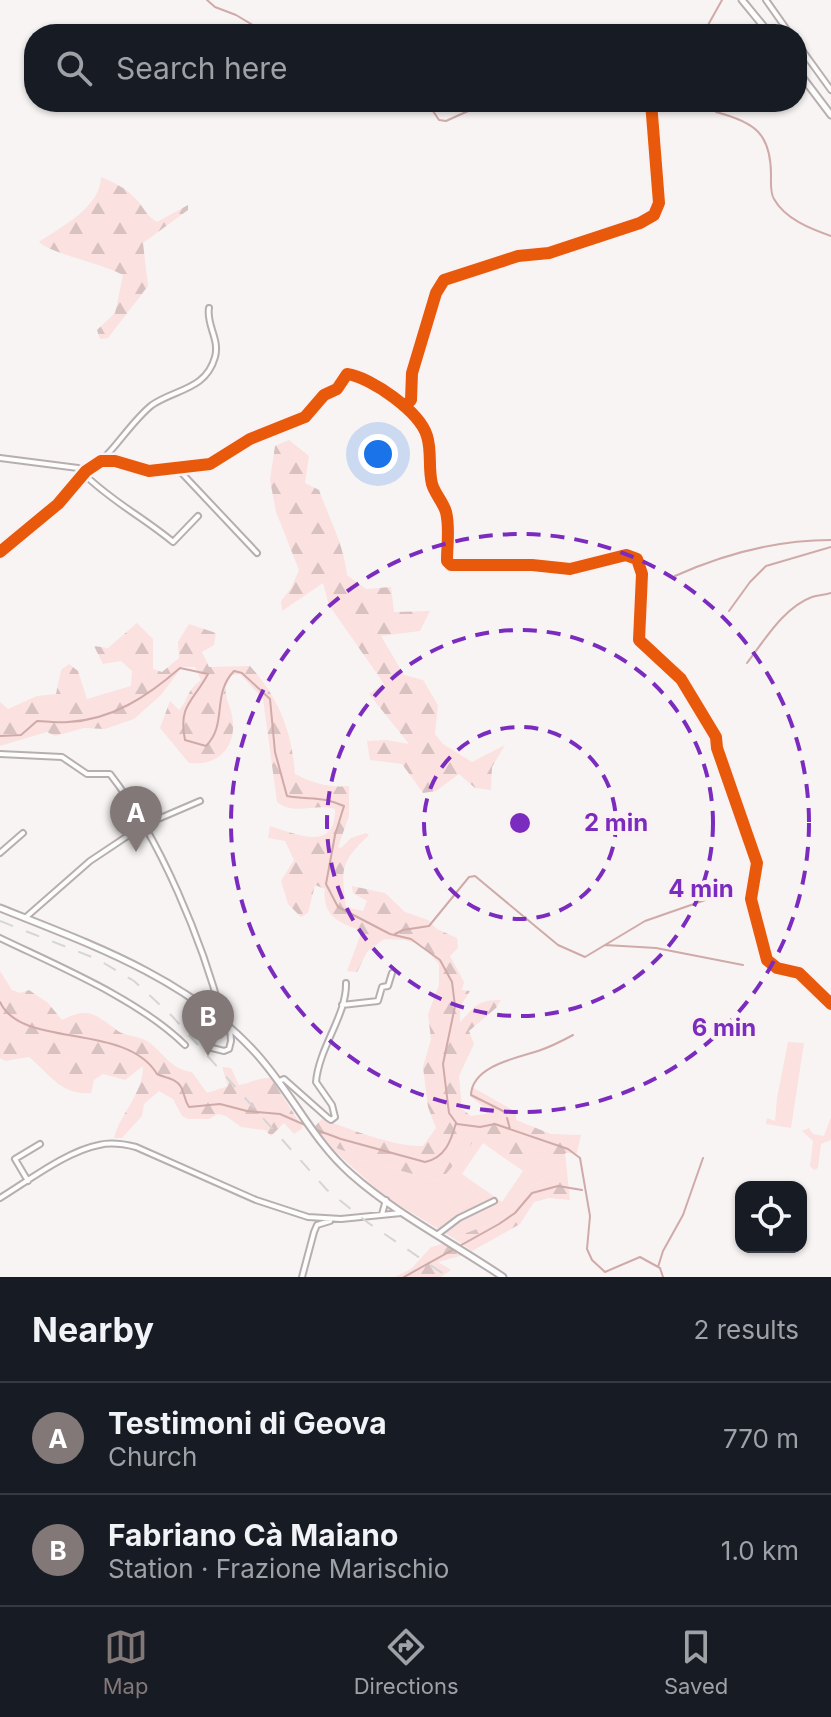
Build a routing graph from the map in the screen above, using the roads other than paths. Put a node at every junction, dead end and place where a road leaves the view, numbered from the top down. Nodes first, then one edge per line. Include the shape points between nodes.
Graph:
1 (742, 0) edge
2 (767, 2) edge
3 (762, 24) edge
4 (783, 24) edge
5 (807, 57) edge
6 (807, 83) edge
7 (831, 90) edge
8 (652, 112) edge
9 (831, 115) edge
10 (209, 308) dead end
11 (405, 406) junction
12 (0, 458) edge
13 (101, 461) junction
14 (177, 468) junction
15 (85, 473) junction
16 (198, 516) dead end
17 (0, 552) edge
18 (257, 553) dead end
19 (0, 754) edge
20 (200, 801) dead end
21 (144, 825) junction
22 (23, 833) dead end
23 (0, 853) edge
24 (0, 908) edge
25 (25, 918) junction
26 (0, 938) edge
27 (392, 973) dead end
28 (346, 983) dead end
29 (831, 1004) edge
30 (342, 1005) junction
31 (223, 1023) junction
32 (230, 1028) junction
33 (185, 1045) dead end
34 (212, 1048) dead end
35 (279, 1081) junction
36 (40, 1144) dead end
37 (28, 1181) junction
38 (0, 1198) edge
39 (386, 1200) junction
40 (494, 1201) dead end
41 (396, 1207) junction
42 (404, 1212) junction
43 (380, 1215) junction
44 (336, 1219) junction
45 (438, 1234) junction
46 (302, 1277) edge
47 (503, 1277) edge

1 - 3 street
2 - 4 street
5 - 7 street
6 - 9 street
8 - 11 street via 659,203 654,215 549,253 518,256 444,280
10 - 13 street via 217,346 204,376 152,406
11 - 14 street via 366,379 347,374 299,421 250,439 210,464
11 - 29 street via 426,432 432,483 446,515 451,565 570,569 626,555 637,559 642,574 639,640 681,679 716,737 757,863 751,899 767,960 799,973
12 - 15 street
13 - 14 street via 149,471
13 - 15 street
14 - 18 street
15 - 16 street via 173,542
15 - 17 street via 58,504
19 - 21 street via 62,757 87,774 110,774
20 - 21 street
21 - 25 street via 90,861
21 - 31 street via 201,945
22 - 23 street
24 - 25 street
25 - 31 street via 138,965
26 - 33 street via 152,1018
27 - 30 street via 378,1001
28 - 30 street
30 - 35 street via 319,1059 316,1082 332,1105 333,1119 284,1079
31 - 32 street
32 - 34 street via 229,1049
32 - 35 street
35 - 39 street via 324,1147
36 - 37 street via 15,1159
37 - 38 street
37 - 44 street via 80,1151 120,1143 285,1210
39 - 41 street
39 - 43 street
40 - 45 street
41 - 42 street
41 - 43 street
42 - 43 street
42 - 45 street
43 - 44 street
44 - 46 street via 317,1225
45 - 47 street

